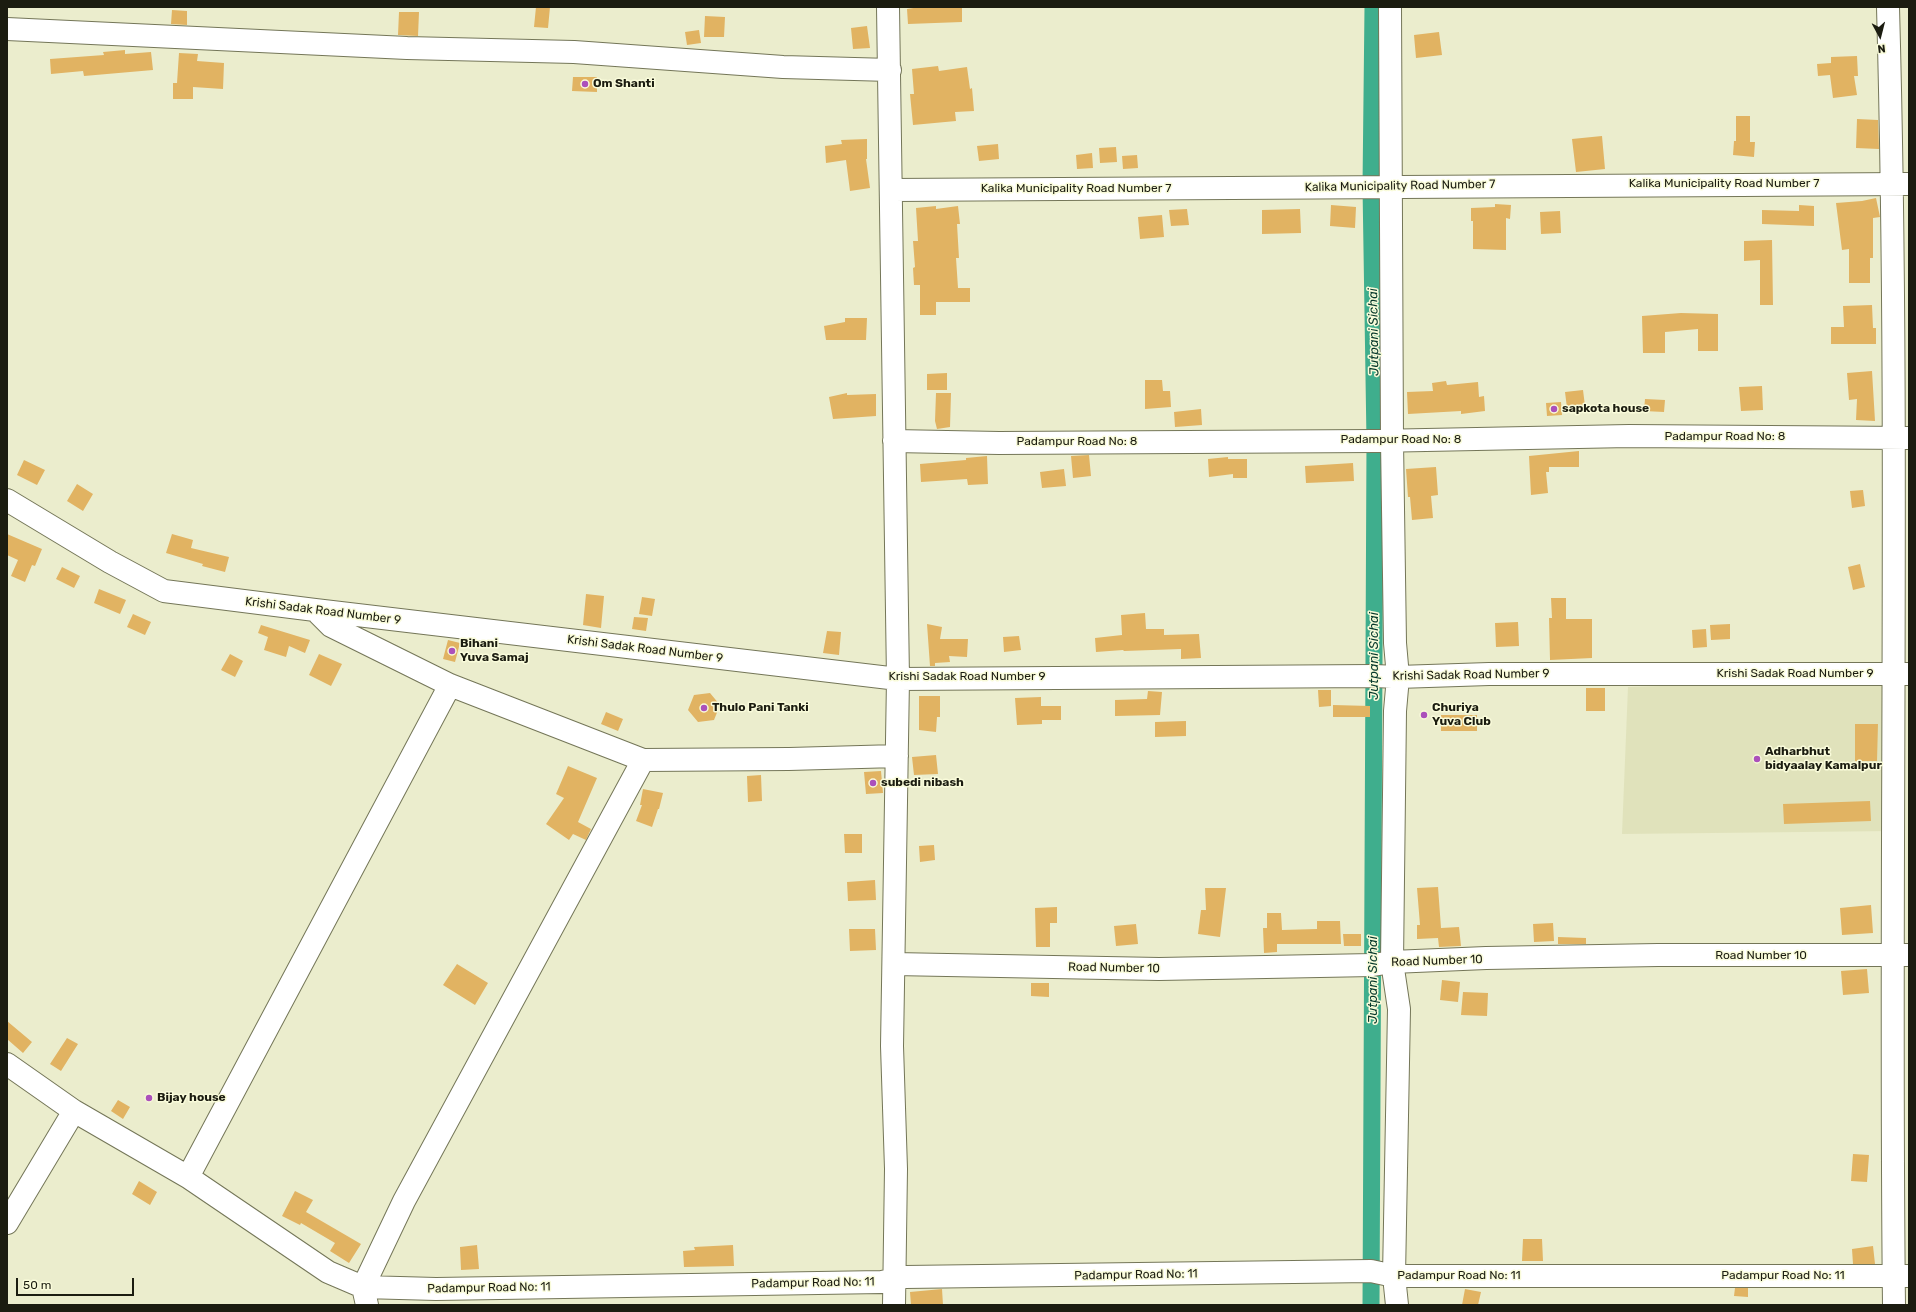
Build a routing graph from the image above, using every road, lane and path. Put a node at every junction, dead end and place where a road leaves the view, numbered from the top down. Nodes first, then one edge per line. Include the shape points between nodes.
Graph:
1 (888, 7) edge
2 (1390, 7) edge
3 (1888, 7) edge
4 (7, 29) edge
5 (890, 70) junction
6 (1901, 184) edge
7 (1390, 186) junction
8 (892, 190) junction
9 (1902, 438) edge
10 (894, 441) junction
11 (1392, 441) junction
12 (7, 500) edge
13 (314, 610) junction
14 (1901, 674) edge
15 (1398, 677) junction
16 (898, 679) junction
17 (450, 685) junction
18 (897, 756) junction
19 (643, 760) junction
20 (1900, 956) edge
21 (1392, 962) junction
22 (894, 964) junction
23 (7, 1064) edge
24 (74, 1111) junction
25 (188, 1177) junction
26 (7, 1223) edge
27 (1394, 1276) junction
28 (1901, 1276) edge
29 (894, 1280) junction
30 (365, 1296) edge
31 (894, 1305) edge
32 (1397, 1305) edge
33 (1894, 1305) edge

1 - 5 street
2 - 7 street
3 - 6 street
4 - 5 street via 399,47 574,52 783,67
5 - 8 street
6 - 7 street, Kalika Municipality Road Number 7
6 - 9 street
7 - 8 street, Kalika Municipality Road Number 7
7 - 11 street
8 - 10 street
9 - 11 street, Padampur Road No: 8 via 1629,436
9 - 14 street
10 - 11 street, Padampur Road No: 8
10 - 16 street
11 - 15 street via 1395,643
12 - 13 street, Krishi Sadak Road Number 9 via 164,591
13 - 16 street, Krishi Sadak Road Number 9
13 - 17 street via 331,626
14 - 15 street, Krishi Sadak Road Number 9 via 1489,674
14 - 20 street
15 - 16 street, Krishi Sadak Road Number 9
15 - 21 street via 1395,711
16 - 18 street
17 - 19 street
17 - 25 street
18 - 19 street
18 - 22 street
19 - 30 street via 404,1201
20 - 21 street, Road Number 10 via 1658,955
20 - 28 street
21 - 22 street, Road Number 10 via 1373,965 1159,969
21 - 27 street via 1399,1009
22 - 29 street
23 - 24 street
24 - 25 street
24 - 26 street
25 - 30 street
27 - 28 street, Padampur Road No: 11
27 - 29 street, Padampur Road No: 11 via 1371,1271 905,1276
27 - 32 street
28 - 33 street
29 - 30 street, Padampur Road No: 11 via 468,1288
29 - 31 street

